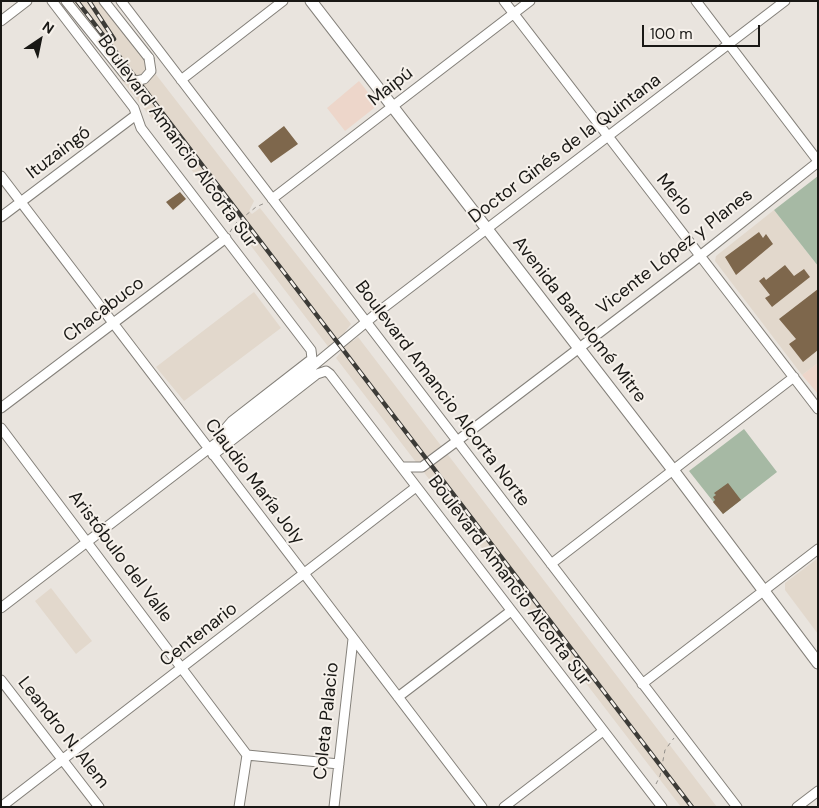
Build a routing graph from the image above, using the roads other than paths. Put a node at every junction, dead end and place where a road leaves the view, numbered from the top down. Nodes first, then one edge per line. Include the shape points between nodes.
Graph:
1 (27, 1) edge
2 (52, 1) edge
3 (104, 1) edge
4 (121, 1) edge
5 (283, 1) edge
6 (311, 1) edge
7 (504, 1) edge
8 (530, 1) edge
9 (696, 1) edge
10 (785, 1) edge
11 (68, 3) edge
12 (514, 14) junction
13 (1, 21) edge
14 (729, 44) junction
15 (181, 80) junction
16 (392, 107) junction
17 (136, 115) junction
18 (608, 136) junction
19 (818, 161) edge
20 (1, 176) edge
21 (272, 199) junction
22 (21, 202) junction
23 (1, 217) edge
24 (487, 229) junction
25 (226, 238) junction
26 (699, 255) junction
27 (366, 322) junction
28 (113, 323) junction
29 (579, 348) junction
30 (794, 377) junction
31 (1, 408) edge
32 (818, 409) edge
33 (1, 428) edge
34 (457, 441) junction
35 (211, 452) junction
36 (402, 467) junction
37 (422, 467) junction
38 (673, 470) junction
39 (416, 487) junction
40 (88, 541) junction
41 (818, 549) edge
42 (551, 564) junction
43 (303, 574) junction
44 (764, 590) junction
45 (1, 608) edge
46 (511, 610) junction
47 (353, 639) junction
48 (818, 663) edge
49 (184, 668) junction
50 (1, 680) edge
51 (642, 684) junction
52 (398, 697) junction
53 (603, 731) junction
54 (248, 755) junction
55 (63, 760) junction
56 (339, 764) junction
57 (818, 791) edge
58 (1, 807) edge
59 (99, 807) edge
60 (239, 807) edge
61 (334, 807) edge
62 (482, 807) edge
63 (504, 807) edge
64 (662, 807) edge
65 (737, 807) edge
66 (797, 807) edge

1 - 13 street
2 - 17 street, Boulevard Amancio Alcorta Sur via 134,108
3 - 11 street, bridge via 151,61 150,71 144,79 136,81 127,77
4 - 15 street, Boulevard Amancio Alcorta Norte
5 - 15 street
6 - 16 main road, Avenida Bartolomé Mitre
7 - 12 street, Merlo
8 - 12 street, Maipú
9 - 14 street
10 - 14 street, Doctor Ginés de la Quintana
12 - 16 street, Maipú
12 - 18 street, Merlo
14 - 18 street, Doctor Ginés de la Quintana
14 - 19 street
15 - 21 street, Boulevard Amancio Alcorta Norte
16 - 21 street, Maipú
16 - 24 main road, Avenida Bartolomé Mitre
17 - 22 street, Ituzaingó
17 - 25 street, Boulevard Amancio Alcorta Sur via 141,128
18 - 24 street, Doctor Ginés de la Quintana
18 - 26 street, Merlo
19 - 26 street, Vicente López y Planes
20 - 22 street, Claudio María Joly
21 - 27 street, Boulevard Amancio Alcorta Norte
22 - 23 street, Ituzaingó
22 - 28 street, Claudio María Joly
24 - 27 street, Doctor Ginés de la Quintana
24 - 29 main road, Avenida Bartolomé Mitre
25 - 28 street, Chacabuco
25 - 35 street, Boulevard Amancio Alcorta Sur via 312,350 312,359 232,421
26 - 29 street, Vicente López y Planes
26 - 30 street, Merlo
27 - 34 street, Boulevard Amancio Alcorta Norte
27 - 35 street, Doctor Ginés de la Quintana
28 - 31 street, Chacabuco
28 - 35 street, Claudio María Joly
29 - 34 street, Vicente López y Planes
29 - 38 main road, Avenida Bartolomé Mitre
30 - 32 street, Merlo
30 - 38 street
33 - 40 street, Aristóbulo del Valle
34 - 37 street, Vicente López y Planes
34 - 42 street, Boulevard Amancio Alcorta Norte
35 - 36 street, Boulevard Amancio Alcorta Sur via 318,374 326,372
35 - 40 street
35 - 43 street, Claudio María Joly
36 - 37 street
36 - 39 street, Boulevard Amancio Alcorta Sur
37 - 39 street
38 - 42 street
38 - 44 main road, Avenida Bartolomé Mitre
39 - 43 street, Centenario
39 - 46 street, Boulevard Amancio Alcorta Sur
40 - 45 street
40 - 49 street, Aristóbulo del Valle
41 - 44 street
42 - 51 street, Boulevard Amancio Alcorta Norte
43 - 47 street, Claudio María Joly
43 - 49 street, Centenario
44 - 48 main road, Avenida Bartolomé Mitre
44 - 51 street
46 - 52 street
46 - 53 street, Boulevard Amancio Alcorta Sur
47 - 52 street, Claudio María Joly
47 - 56 street, Coleta Palacio
49 - 54 street, Aristóbulo del Valle
49 - 55 street, Centenario
50 - 55 street, Leandro N. Alem
51 - 65 street, Boulevard Amancio Alcorta Norte
52 - 62 street, Claudio María Joly
53 - 63 street
53 - 64 street, Boulevard Amancio Alcorta Sur
54 - 56 street
54 - 60 street
55 - 58 street, Centenario
55 - 59 street, Leandro N. Alem
56 - 61 street, Coleta Palacio
57 - 66 street

